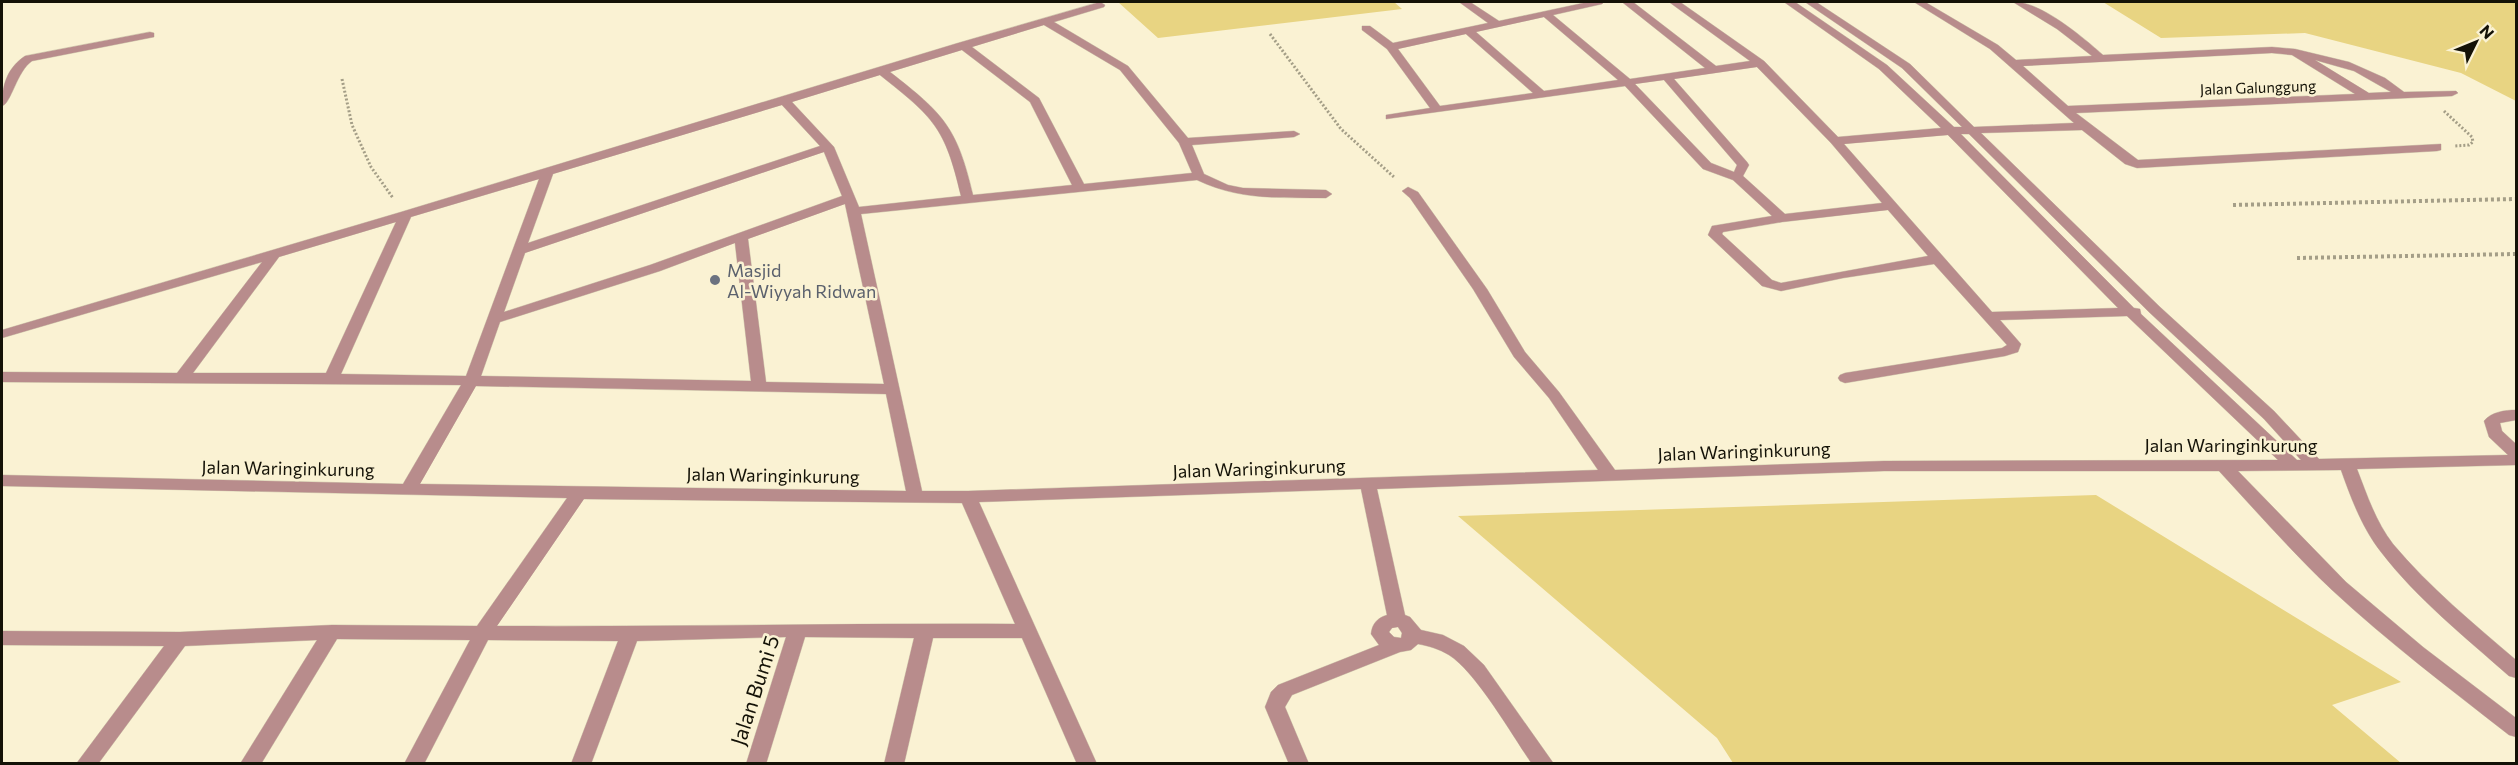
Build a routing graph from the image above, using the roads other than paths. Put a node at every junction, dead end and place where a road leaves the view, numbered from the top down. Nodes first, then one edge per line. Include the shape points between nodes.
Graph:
1 (1464, 2) edge
2 (1599, 2) edge
3 (1627, 2) edge
4 (1674, 2) edge
5 (1789, 2) edge
6 (1810, 2) edge
7 (1919, 2) edge
8 (2018, 2) edge
9 (1577, 3) edge
10 (1100, 5) dead end
11 (1545, 13) junction
12 (1046, 22) junction
13 (1497, 24) junction
14 (1366, 28) dead end
15 (1468, 30) junction
16 (150, 35) dead end
17 (962, 45) junction
18 (1390, 47) junction
19 (2295, 52) junction
20 (2100, 58) junction
21 (1760, 63) junction
22 (2014, 63) junction
23 (1713, 69) junction
24 (882, 72) junction
25 (14, 73) junction
26 (2, 75) edge
27 (1667, 77) junction
28 (1627, 82) junction
29 (1540, 93) junction
30 (2452, 93) dead end
31 (2402, 96) junction
32 (2369, 98) junction
33 (784, 101) junction
34 (2, 103) edge
35 (1436, 108) junction
36 (2065, 110) junction
37 (1389, 117) dead end
38 (2086, 126) junction
39 (1970, 130) junction
40 (1951, 131) junction
41 (1294, 134) dead end
42 (1835, 141) junction
43 (1185, 142) junction
44 (828, 147) junction
45 (2437, 147) road end
46 (548, 171) junction
47 (1199, 176) junction
48 (1737, 177) junction
49 (1080, 188) junction
50 (1408, 191) road end
51 (1326, 194) dead end
52 (968, 199) junction
53 (851, 205) junction
54 (1890, 206) junction
55 (406, 215) junction
56 (1782, 218) junction
57 (741, 236) junction
58 (520, 250) junction
59 (275, 253) junction
60 (1937, 259) junction
61 (2155, 310) junction
62 (2130, 312) junction
63 (1988, 316) junction
64 (495, 319) junction
65 (2, 334) edge
66 (2, 377) edge
67 (182, 377) junction
68 (331, 378) junction
69 (1845, 378) dead end
70 (472, 380) junction
71 (759, 386) junction
72 (893, 389) junction
73 (2517, 415) edge
74 (2517, 453) edge
75 (2517, 460) edge
76 (2347, 464) junction
77 (2223, 465) junction
78 (2293, 465) junction
79 (2315, 465) junction
80 (1610, 475) junction
81 (2, 481) edge
82 (1368, 484) junction
83 (408, 490) junction
84 (579, 493) junction
85 (915, 496) junction
86 (968, 496) junction
87 (1397, 620) junction
88 (798, 630) junction
89 (925, 631) junction
90 (1028, 631) junction
91 (333, 632) junction
92 (483, 632) junction
93 (630, 634) junction
94 (1413, 636) junction
95 (2, 638) edge
96 (180, 639) junction
97 (1396, 645) junction
98 (2516, 670) edge
99 (2517, 729) edge
100 (86, 764) edge
101 (250, 764) edge
102 (414, 764) edge
103 (581, 764) edge
104 (756, 764) edge
105 (894, 764) edge
106 (1087, 764) edge
107 (1299, 764) edge
108 (1544, 764) edge

1 - 13 street
2 - 9 street
3 - 23 street
4 - 21 street
5 - 40 street via 1883,67
6 - 39 street via 1906,66
7 - 22 street via 1978,36
8 - 20 street via 2056,22
9 - 11 street
10 - 12 street
11 - 13 street
11 - 28 street
12 - 17 street
12 - 43 street via 1124,68
13 - 15 street
14 - 18 street
15 - 18 street
15 - 29 street
16 - 25 street via 37,55 22,62
17 - 24 street
17 - 49 street via 1035,100
18 - 35 street
19 - 20 street via 2246,50
19 - 31 street via 2367,73 2385,81
19 - 32 street
20 - 22 street
21 - 23 street
21 - 42 street
22 - 36 street
23 - 27 street
24 - 33 street
24 - 52 street via 931,111 944,128 959,161
25 - 26 street
25 - 34 street
27 - 28 street
27 - 48 street via 1743,165
28 - 29 street
28 - 48 street via 1707,166
29 - 35 street
30 - 31 street, Jalan Galunggung
31 - 32 street, Jalan Galunggung
32 - 36 street, Jalan Galunggung
33 - 44 street
33 - 46 street
35 - 37 street
36 - 38 street
38 - 39 street
38 - 45 street via 2137,164
39 - 40 street
39 - 61 street
40 - 42 street
40 - 62 street
41 - 43 street
42 - 54 street
43 - 47 street
44 - 53 street
44 - 58 street
46 - 55 street
46 - 58 street
47 - 49 street
47 - 51 street via 1243,192
48 - 56 street
49 - 52 street
50 - 80 street via 1461,261 1519,354 1554,395
52 - 53 street
53 - 57 street
53 - 72 street
54 - 56 street
54 - 60 street
55 - 59 street
55 - 68 street
56 - 60 street via 1717,229 1715,235 1767,283 1781,288
57 - 64 street
57 - 71 street
58 - 64 street
59 - 65 street
59 - 67 street
60 - 63 street
61 - 62 street
61 - 79 street via 2269,415
62 - 63 street
62 - 78 street
63 - 69 street via 2014,344 2013,349
64 - 70 street
66 - 67 street
67 - 68 street
68 - 70 street
70 - 71 street
70 - 83 street
71 - 72 street
72 - 85 street
73 - 74 street via 2492,422 2495,433
75 - 76 street, Jalan Waringinkurung
76 - 79 street, Jalan Waringinkurung
76 - 98 street via 2364,509 2386,547 2442,608
77 - 78 street, Jalan Waringinkurung
77 - 80 street, Jalan Waringinkurung via 1884,466
77 - 99 street via 2309,558 2357,603
78 - 79 street, Jalan Waringinkurung
80 - 82 street, Jalan Waringinkurung
81 - 83 street, Jalan Waringinkurung
82 - 86 street, Jalan Waringinkurung
82 - 87 street
83 - 84 street, Jalan Waringinkurung
84 - 85 street, Jalan Waringinkurung
84 - 92 street
85 - 86 street, Jalan Waringinkurung
86 - 90 street
87 - 94 street via 1409,626
87 - 97 street via 1380,628 1383,640
88 - 89 street
88 - 93 street
88 - 104 street, Jalan Bumi 5
89 - 90 street
89 - 105 street
90 - 106 street
91 - 92 street
91 - 96 street
91 - 101 street
92 - 93 street
92 - 102 street
93 - 103 street
94 - 97 street via 1410,641
94 - 108 street via 1436,640 1457,651 1477,670
95 - 96 street
96 - 100 street
97 - 107 street via 1285,690 1278,698 1275,707

